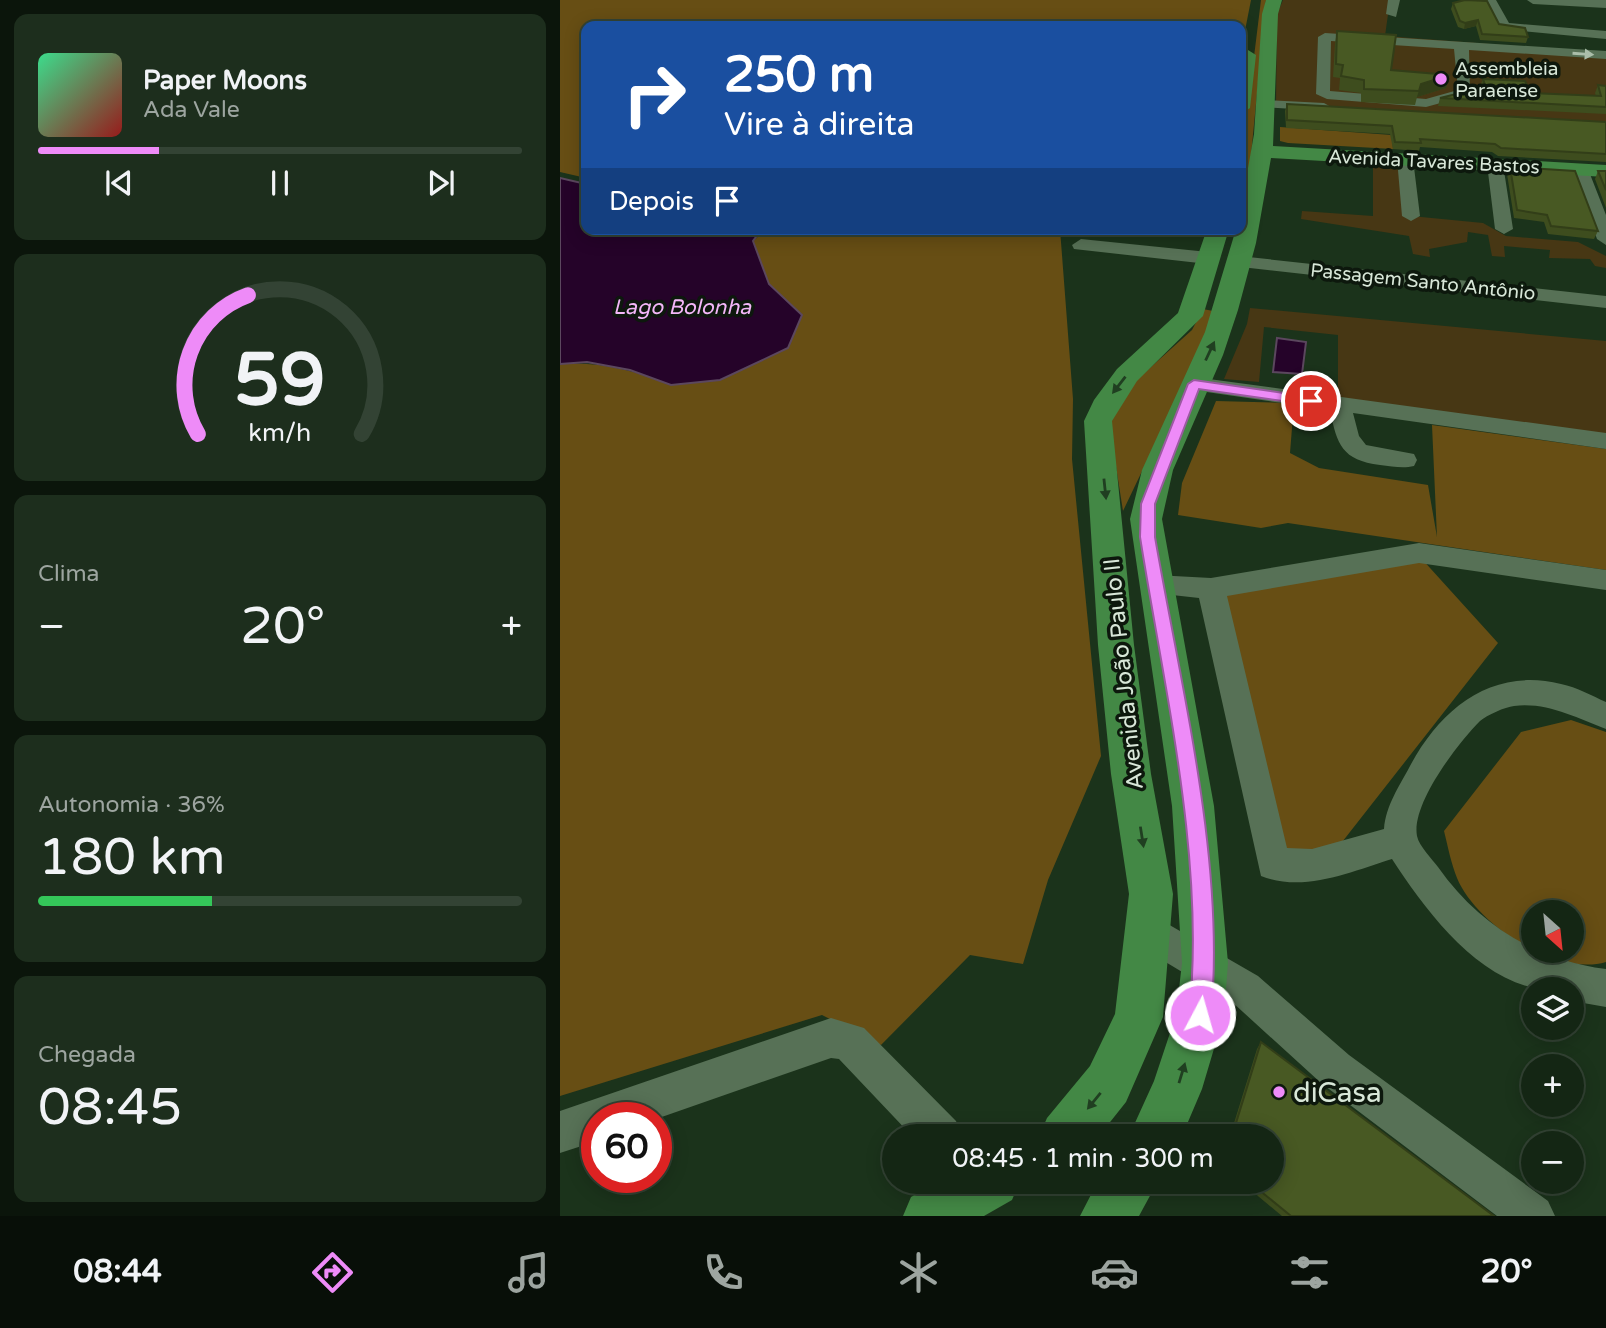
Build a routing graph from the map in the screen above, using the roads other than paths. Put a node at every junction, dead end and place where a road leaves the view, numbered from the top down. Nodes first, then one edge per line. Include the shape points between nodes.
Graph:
1 (1258, 0) edge
2 (1274, 0) edge
3 (1394, 0) edge
4 (1533, 0) edge
5 (1606, 4) edge
6 (1504, 8) edge
7 (1392, 14) dead end
8 (1606, 16) edge
9 (1378, 23) dead end
10 (1606, 35) edge
11 (1376, 39) junction
12 (1466, 46) junction
13 (1606, 55) edge
14 (1253, 106) edge
15 (1443, 114) edge
16 (1262, 151) junction
17 (1405, 159) junction
18 (1495, 164) junction
19 (1580, 169) junction
20 (1606, 171) edge
21 (1246, 193) edge
22 (1411, 216) dead end
23 (1504, 229) dead end
24 (1606, 239) edge
25 (1081, 245) dead end
26 (1225, 248) edge
27 (1606, 302) edge
28 (1194, 384) junction
29 (1340, 405) junction
30 (1606, 440) edge
31 (1405, 460) dead end
32 (1606, 580) edge
33 (1155, 586) junction
34 (1211, 587) junction
35 (1606, 716) edge
36 (1400, 841) junction
37 (1147, 930) junction
38 (1205, 963) junction
39 (1606, 989) edge
40 (648, 1102) edge
41 (929, 1124) edge
42 (1075, 1124) edge
43 (1161, 1124) edge
44 (581, 1125) edge
45 (560, 1132) edge
46 (968, 1194) edge
47 (1122, 1194) edge
48 (930, 1216) edge
49 (1107, 1216) edge
50 (1533, 1216) edge

1 - 14 main road, Avenida João Paulo II
2 - 14 main road, Avenida João Paulo II
3 - 7 street
4 - 5 street
6 - 8 street
6 - 10 street via 1504,26
9 - 11 street
11 - 12 street
11 - 12 street via 1325,37 1323,94 1426,103 1465,92 1461,49
12 -> 13 street
14 - 15 street
14 - 16 main road, Avenida João Paulo II
16 - 17 main road, Avenida Tavares Bastos
16 - 21 main road, Avenida João Paulo II
17 - 18 main road, Avenida Tavares Bastos
17 - 22 street
18 - 19 main road, Avenida Tavares Bastos
18 - 23 street
19 - 20 main road, Avenida Tavares Bastos
19 - 24 street
25 - 26 street, Passagem Santo Antônio
26 - 27 street, Passagem Santo Antônio
28 -> 26 main road, Avenida João Paulo II via 1226,307
26 -> 37 main road, Avenida João Paulo II via 1190,316 1127,374 1098,421 1116,645 1151,894
28 - 29 street
28 - 33 main road, Avenida João Paulo II via 1148,504 1147,537
29 - 30 street
29 - 31 street via 1349,446 1358,453
32 - 34 street via 1419,553
33 - 34 street
33 - 38 main road, Avenida João Paulo II via 1193,806
34 - 36 street via 1273,864 1312,866
35 - 36 street via 1560,696 1511,693 1471,710 1430,760 1402,813
36 - 39 street via 1447,907 1488,944 1571,985
37 - 38 street
37 -> 42 main road, Avenida João Paulo II via 1139,1017 1108,1084
43 -> 38 main road, Avenida João Paulo II via 1200,1015
38 - 50 street via 1271,1010 1335,1069
40 - 41 street via 831,1038 850,1042
44 - 45 street
46 - 48 main road
47 - 49 main road

